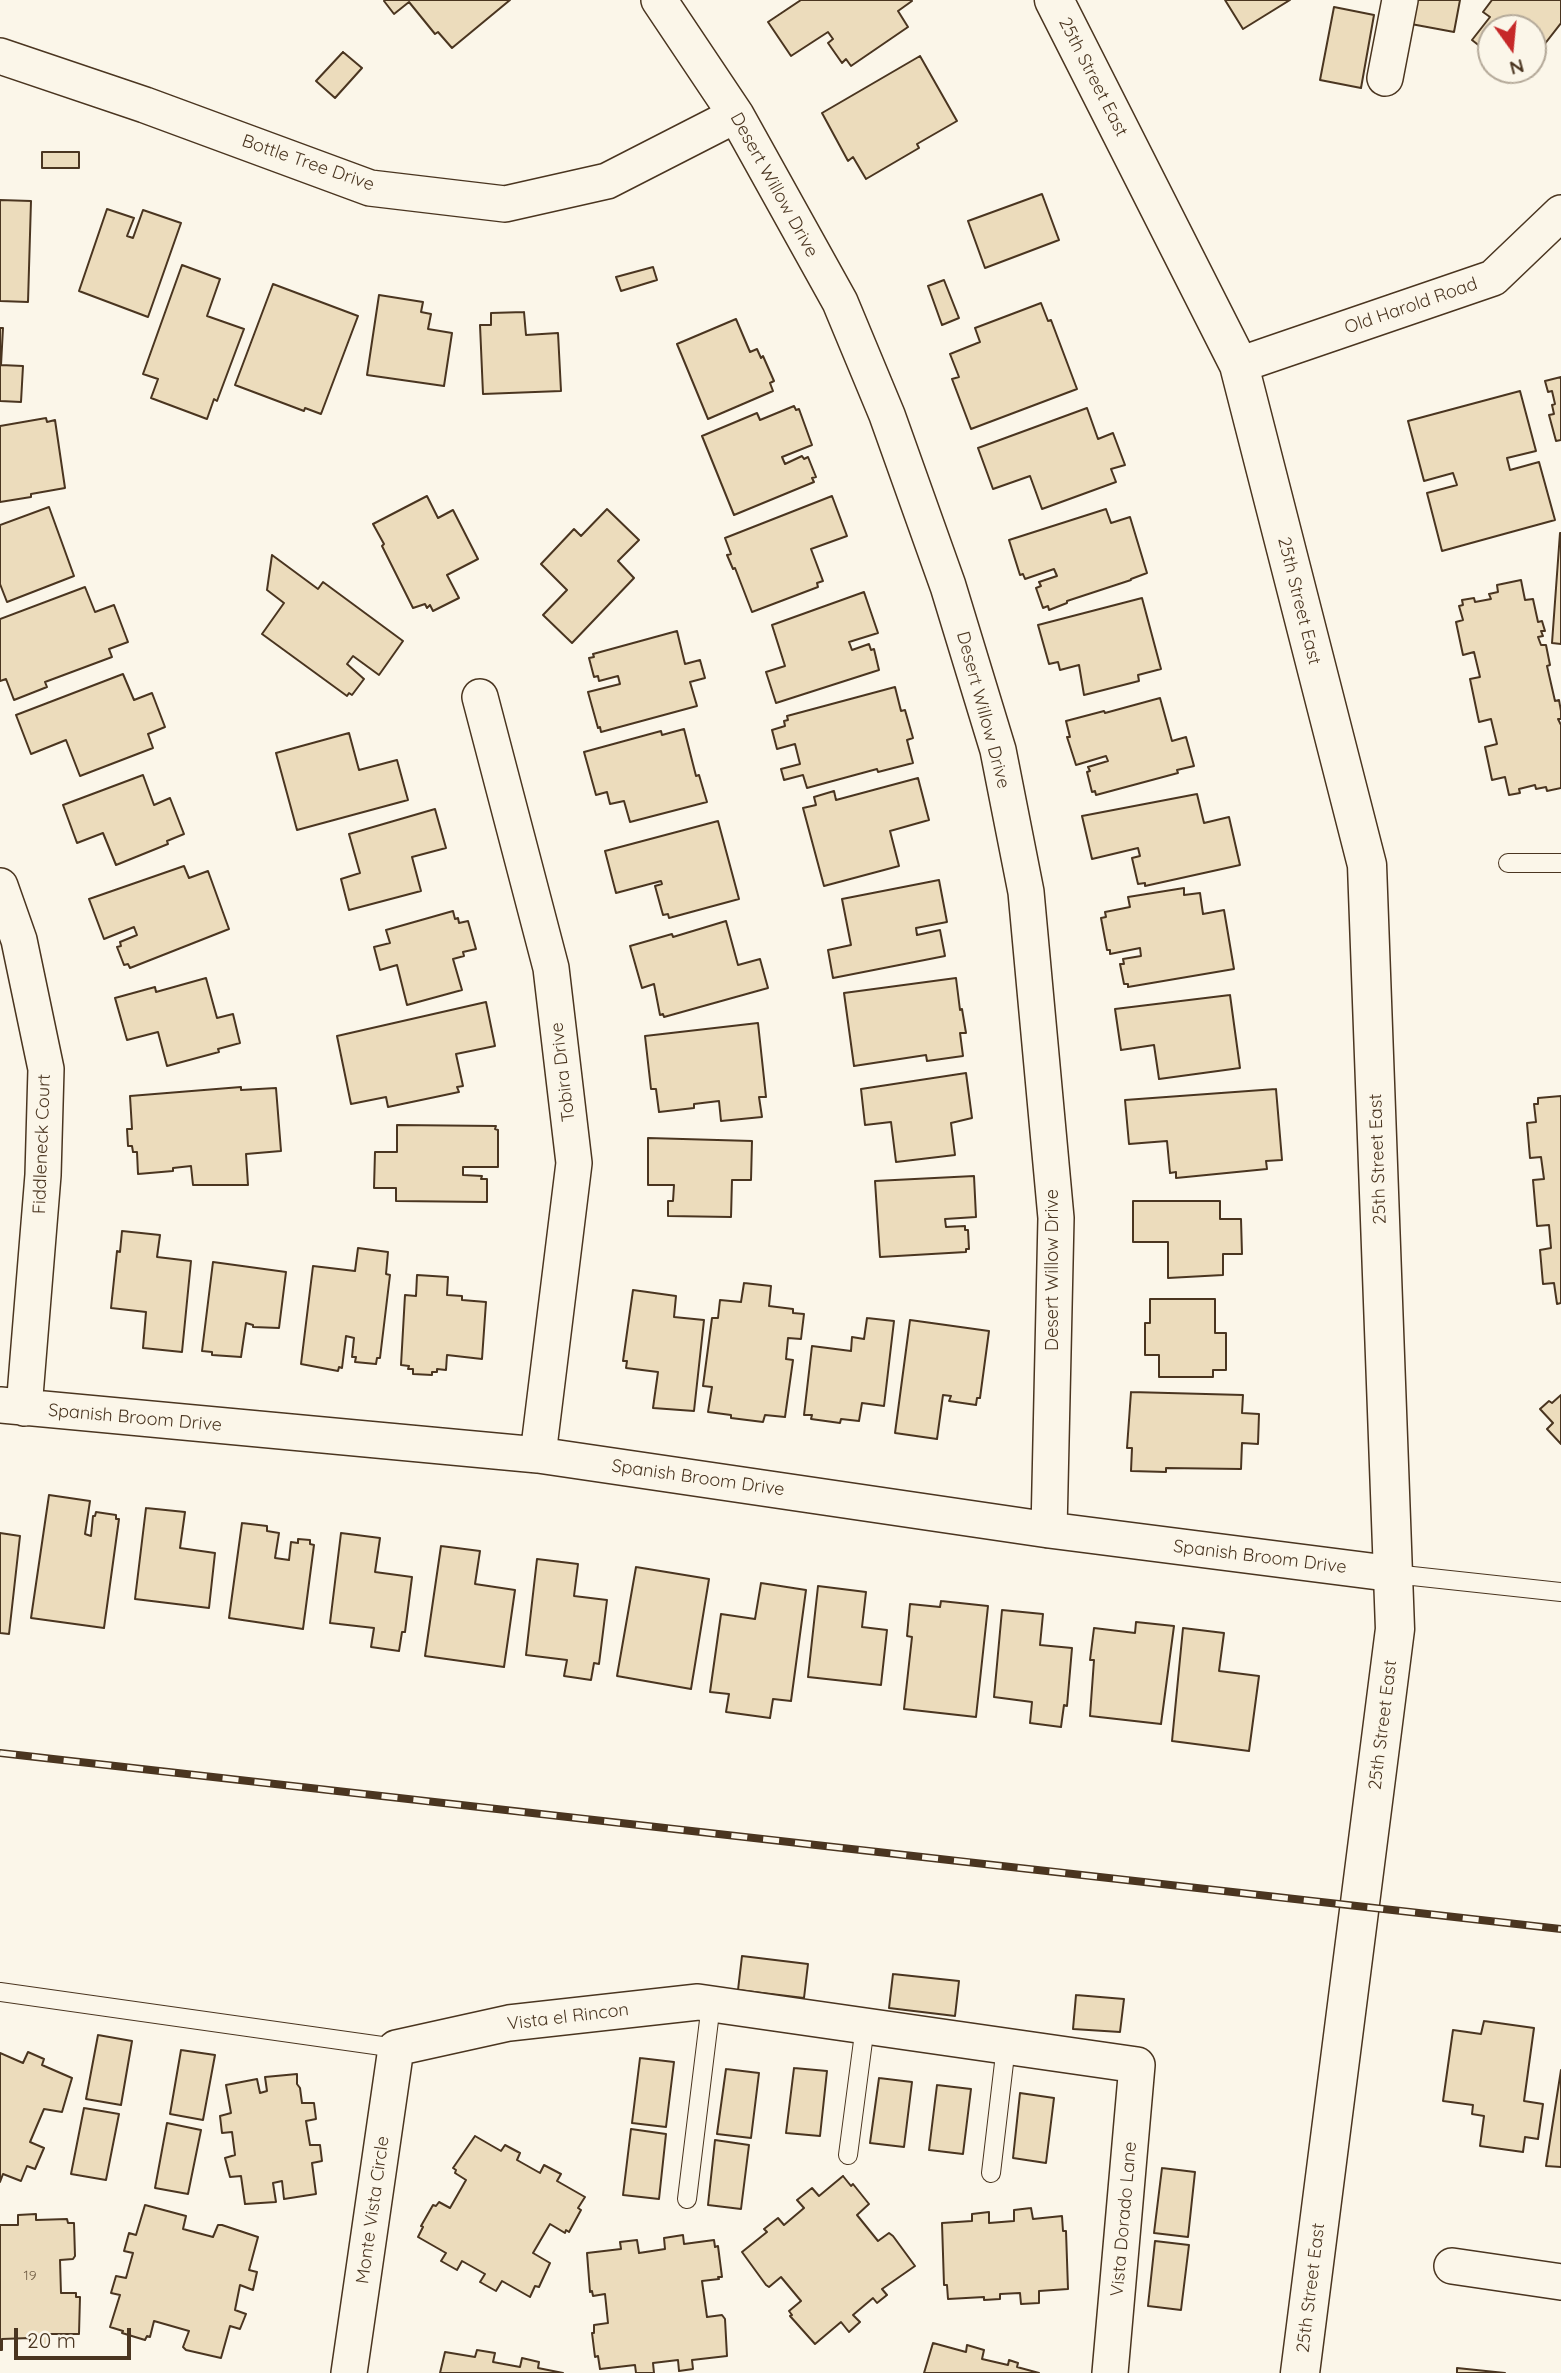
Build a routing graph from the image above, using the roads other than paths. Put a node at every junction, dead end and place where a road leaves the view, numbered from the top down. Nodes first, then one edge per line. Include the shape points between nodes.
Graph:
1 (659, 0) edge
2 (1054, 0) edge
3 (1400, 0) edge
4 (0, 57) edge
5 (1385, 78) dead end
6 (736, 115) junction
7 (1561, 212) edge
8 (1239, 365) junction
9 (480, 697) dead end
10 (1508, 863) dead end
11 (1561, 863) edge
12 (0, 886) edge
13 (12, 1406) edge
14 (538, 1454) junction
15 (1049, 1530) junction
16 (1394, 1574) junction
17 (1561, 1592) edge
18 (0, 1992) edge
19 (711, 2004) junction
20 (865, 2026) junction
21 (1006, 2046) junction
22 (396, 2048) junction
23 (1137, 2065) joint
24 (848, 2155) dead end
25 (992, 2173) dead end
26 (687, 2199) dead end
27 (1452, 2266) dead end
28 (1561, 2282) edge
29 (349, 2373) edge
30 (1110, 2373) edge
31 (1300, 2373) edge

1 - 6 street, Desert Willow Drive
2 - 8 main road, 25th Street East
3 - 5 street
4 - 6 street, Bottle Tree Drive via 370,188 505,204 607,181
6 - 15 street, Desert Willow Drive via 846,315 943,573 998,750 1026,892 1056,1218
7 - 8 street, Old Harold Road via 1493,278
8 - 16 main road, 25th Street East via 1367,865
9 - 14 street, Tobira Drive via 551,968 574,1163
10 - 11 lane
12 - 13 street, Fiddleneck Court via 19,940 46,1069 43,1175
13 - 14 street, Spanish Broom Drive
14 - 15 street, Spanish Broom Drive
15 - 16 street, Spanish Broom Drive
16 - 17 lane
16 - 31 main road, 25th Street East via 1395,1629
18 - 22 lane, Vista el Rincon
19 - 20 street, Vista el Rincon
19 - 22 street, Vista el Rincon via 509,2023
19 - 26 lane
20 - 21 street, Vista el Rincon
20 - 24 lane
21 - 23 street, Vista el Rincon
21 - 25 lane
22 - 29 street, Monte Vista Circle
23 - 30 street, Vista Dorado Lane
27 - 28 street

